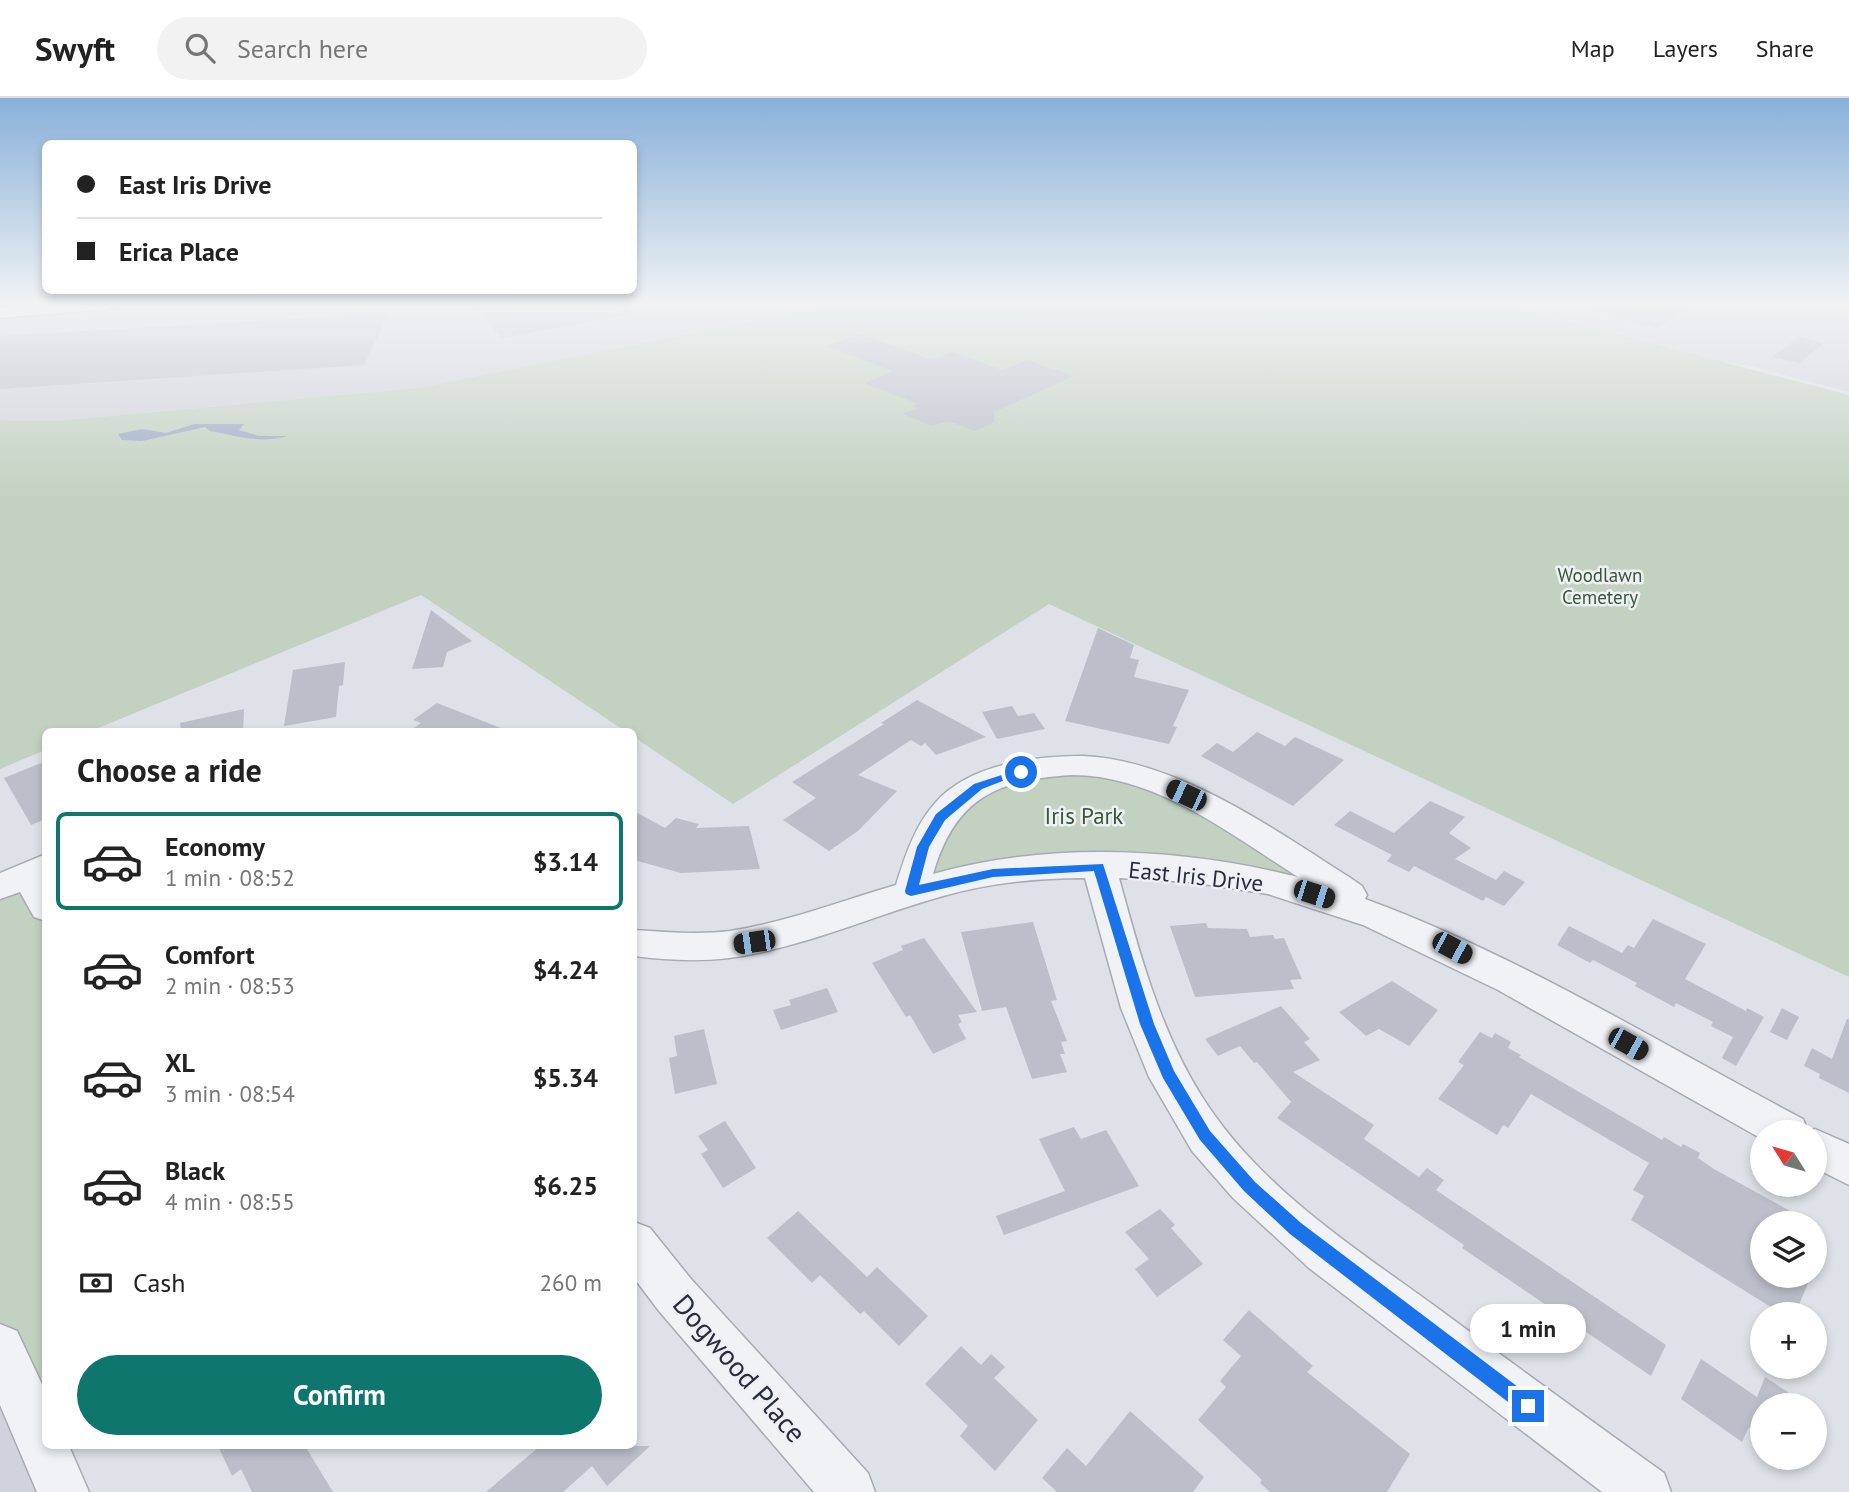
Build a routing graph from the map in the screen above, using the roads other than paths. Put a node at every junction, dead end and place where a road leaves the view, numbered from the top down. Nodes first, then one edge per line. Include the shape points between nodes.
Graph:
1 (1099, 867) junction
2 (25, 876) edge
3 (911, 891) junction
4 (42, 902) edge
5 (1393, 922) junction
6 (637, 943) edge
7 (1766, 1120) edge
8 (1827, 1154) edge
9 (1849, 1166) edge
10 (637, 1246) edge
11 (0, 1348) edge
12 (42, 1435) edge
13 (48, 1449) edge
14 (63, 1492) edge
15 (849, 1492) edge
16 (1645, 1492) edge

1 - 3 street, East Iris Drive via 993,873
1 - 5 street, East Iris Drive via 1180,869 1258,881 1300,890
1 - 16 street via 1137,995 1163,1063 1224,1160 1325,1253
2 - 4 street
3 - 5 street, East Iris Drive via 928,837 940,817 963,796 1009,775 1078,765 1134,774 1186,795
3 - 6 street, East Iris Drive via 754,942 685,949
5 - 7 street, East Iris Drive via 1513,981
8 - 9 street
10 - 15 street, Dogwood Place
11 - 12 street
13 - 14 street

